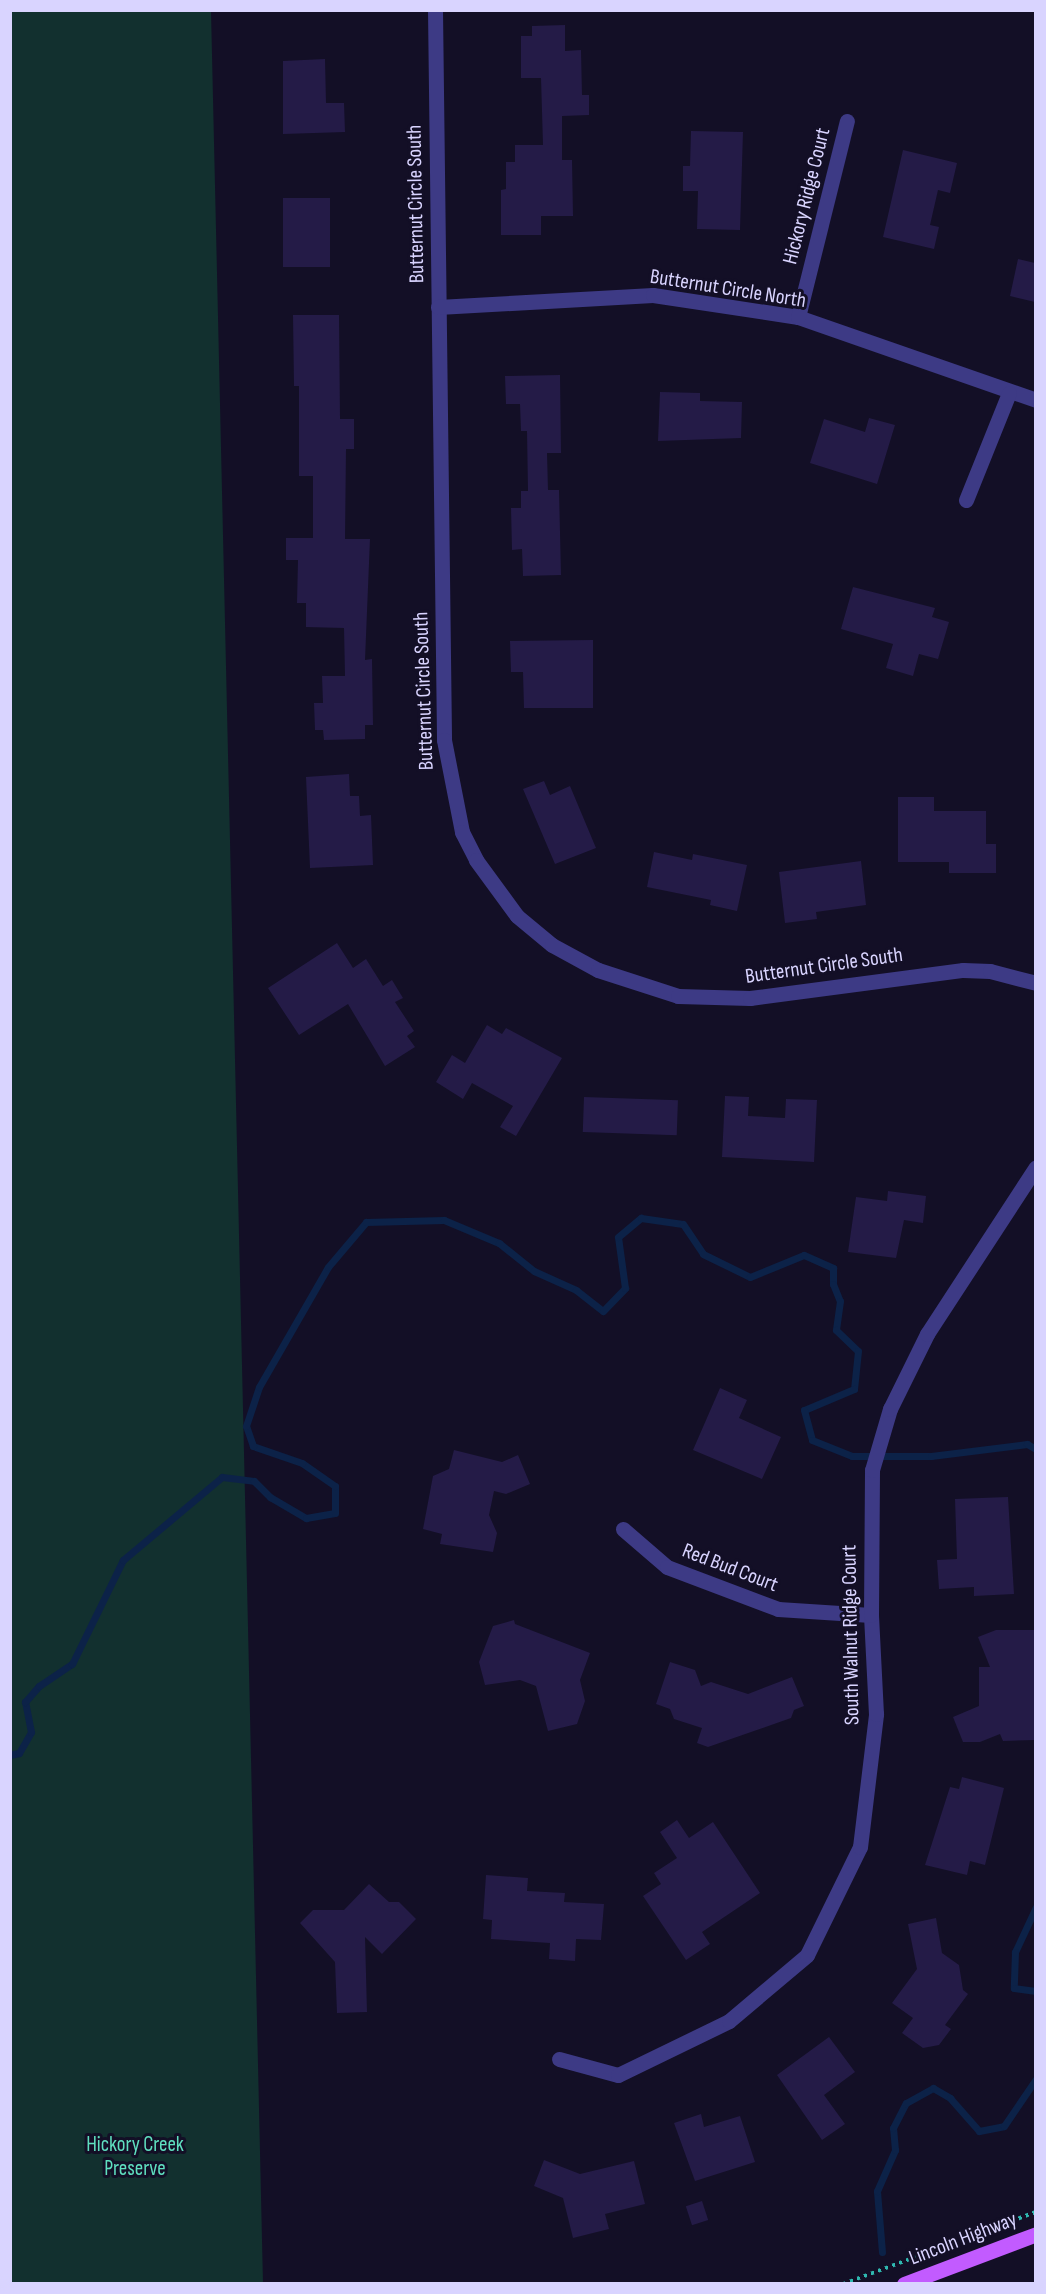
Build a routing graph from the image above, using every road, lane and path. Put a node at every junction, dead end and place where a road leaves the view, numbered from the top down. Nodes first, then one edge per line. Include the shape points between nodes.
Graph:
1 (435, 10) edge
2 (847, 121) dead end
3 (438, 307) junction
4 (798, 317) junction
5 (1009, 393) junction
6 (1035, 400) edge
7 (966, 500) dead end
8 (1035, 983) edge
9 (1035, 1167) edge
10 (623, 1529) dead end
11 (871, 1615) junction
12 (559, 2059) dead end
13 (1035, 2212) edge
14 (1035, 2234) edge
15 (843, 2283) edge
16 (904, 2283) edge

1 - 3 street, Butternut Circle South
2 - 4 street, Hickory Ridge Court
3 - 4 street, Butternut Circle North via 653,295
3 - 8 street, Butternut Circle South via 444,740 462,832 476,860 517,916 552,945 598,970 678,996 750,998 963,970 990,971
4 - 5 street, Butternut Circle North
5 - 6 street, Butternut Circle North
5 - 7 street
9 - 11 street, South Walnut Ridge Court via 927,1334 890,1409 872,1470
10 - 11 street, Red Bud Court via 668,1567 778,1609
11 - 12 street, South Walnut Ridge Court via 876,1714 860,1847 807,1955 729,2020 618,2075
13 - 15 path
14 - 16 main road, Lincoln Highway

